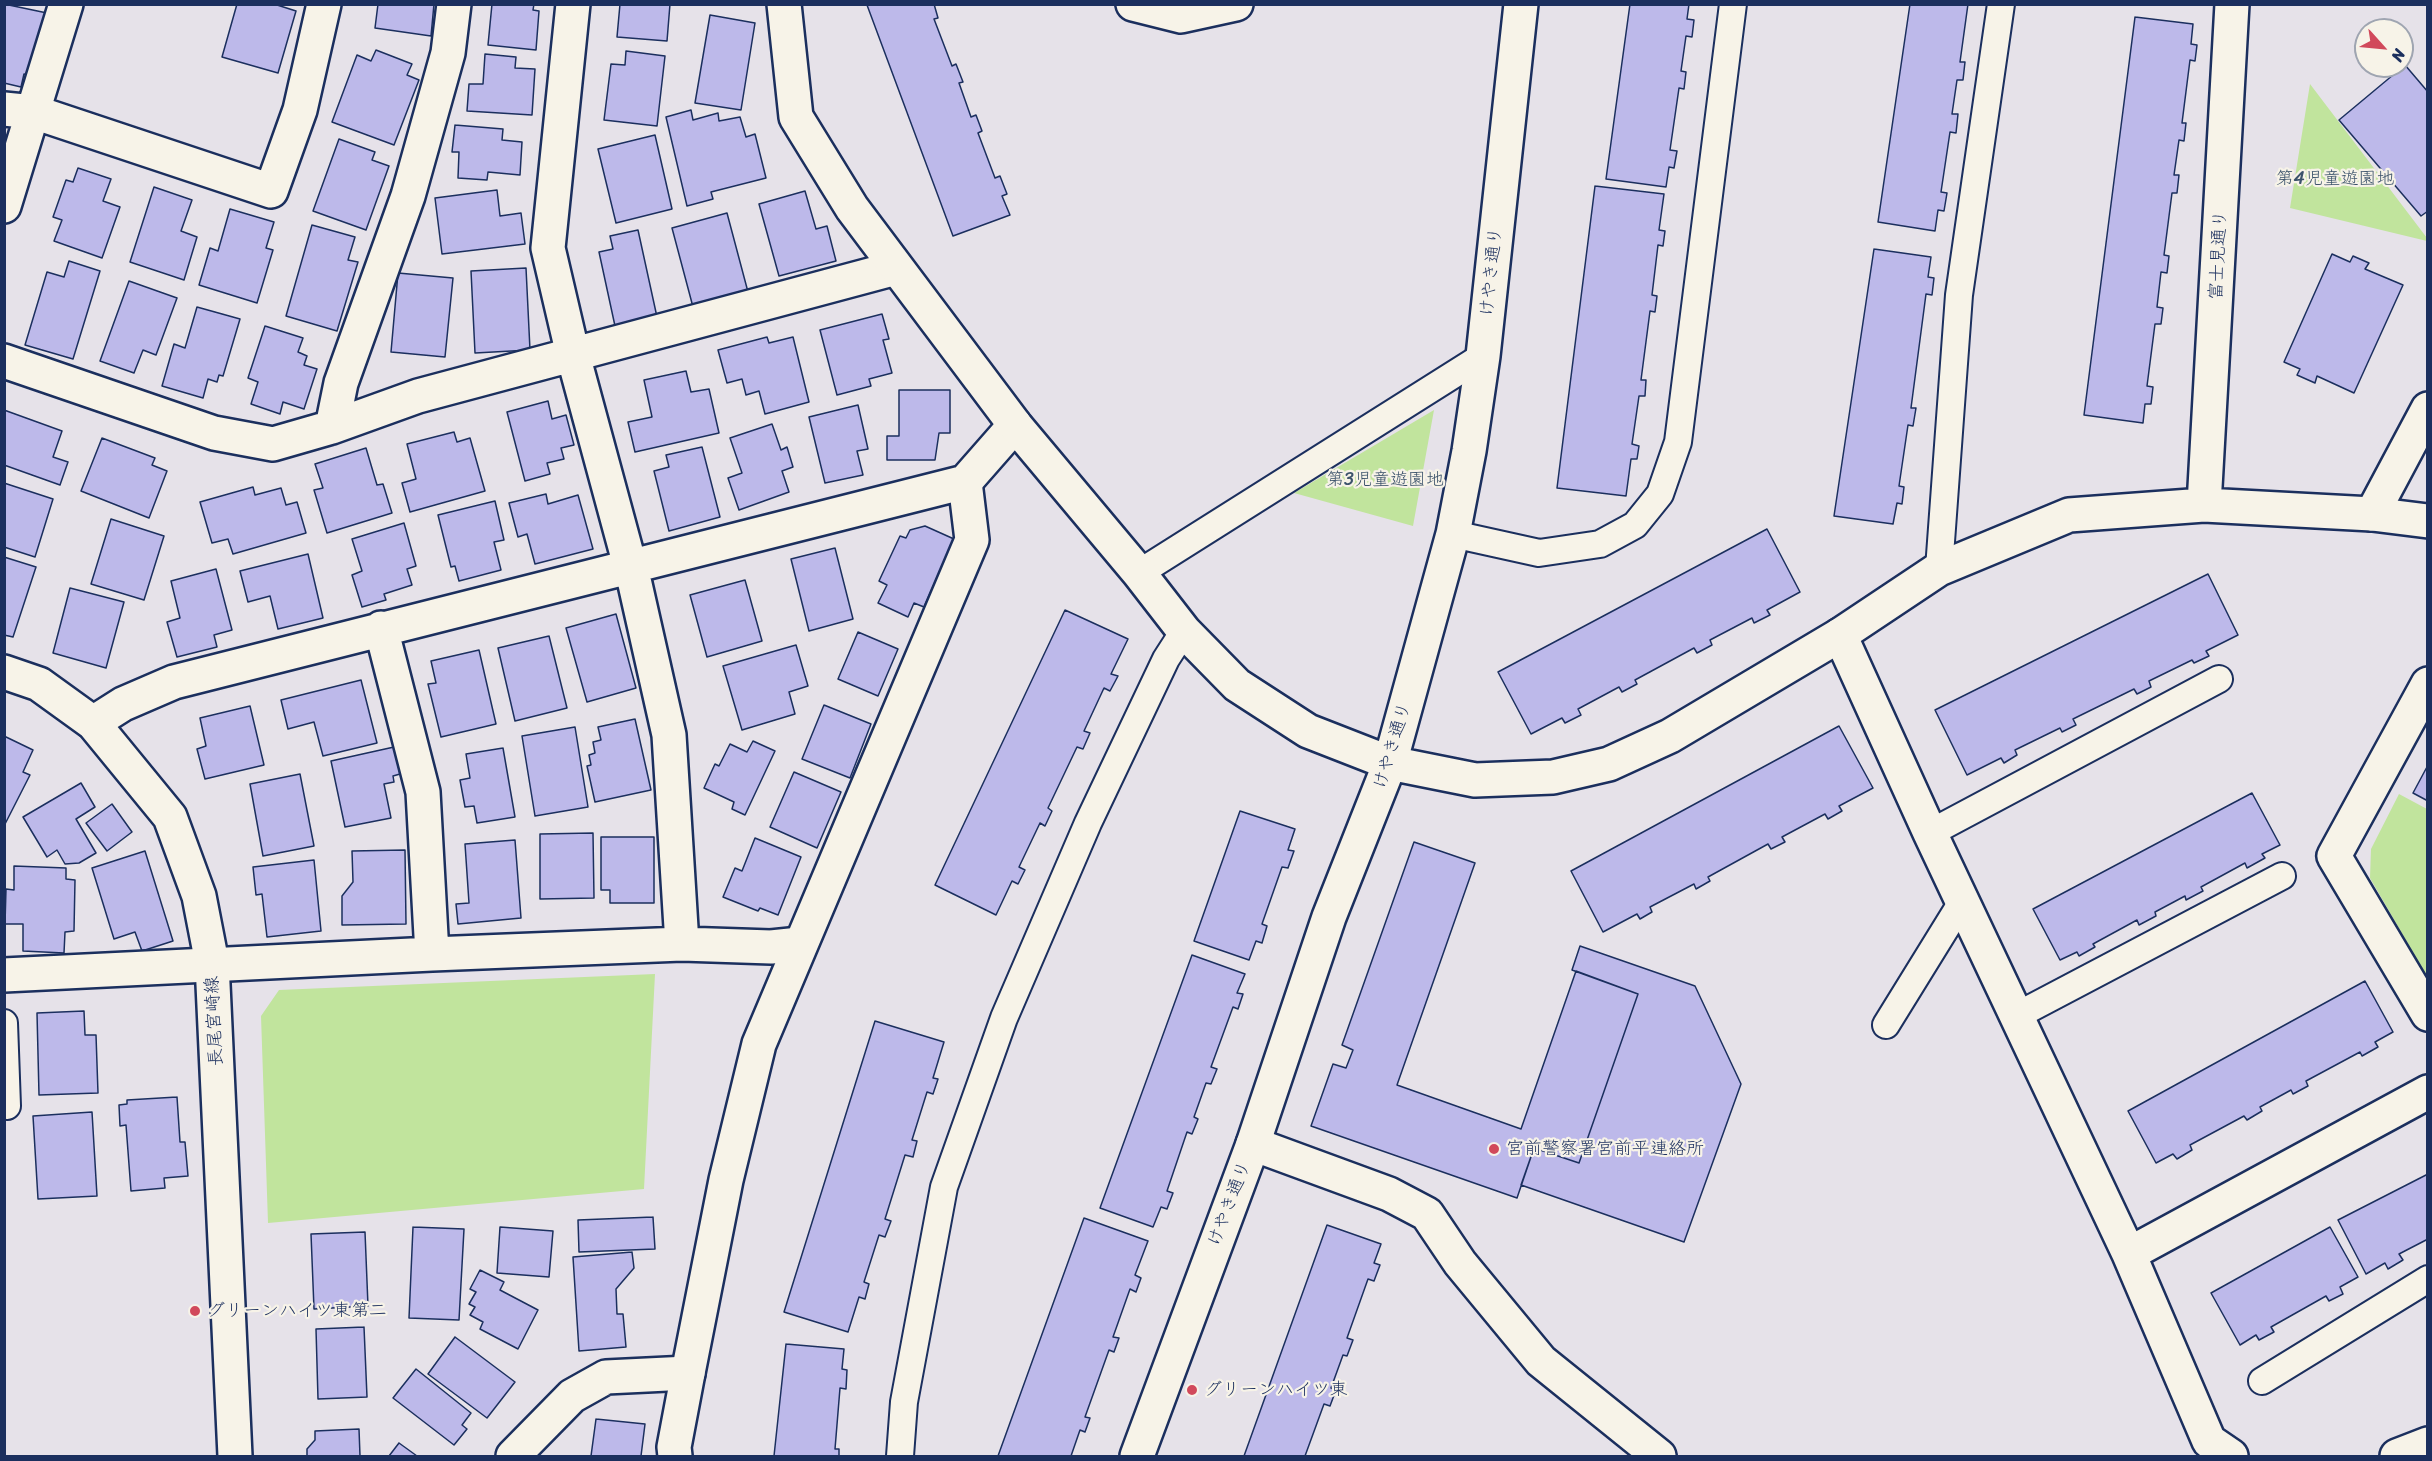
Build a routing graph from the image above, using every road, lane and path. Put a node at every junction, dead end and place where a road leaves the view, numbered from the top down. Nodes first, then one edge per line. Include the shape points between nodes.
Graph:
1 (66, 4) edge
2 (324, 4) edge
3 (454, 4) edge
4 (573, 4) edge
5 (784, 4) edge
6 (1133, 4) edge
7 (1236, 4) edge
8 (1521, 4) edge
9 (1733, 4) edge
10 (2001, 4) edge
11 (2232, 4) edge
12 (19, 111) edge
13 (4, 206) edge
14 (896, 268) junction
15 (573, 355) junction
16 (1483, 356) junction
17 (4, 361) edge
18 (2427, 409) edge
19 (1015, 425) junction
20 (332, 427) junction
21 (965, 482) junction
22 (2204, 505) junction
23 (2372, 514) junction
24 (2427, 521) edge
25 (1453, 534) junction
26 (630, 565) junction
27 (1939, 569) junction
28 (1139, 573) junction
29 (381, 628) junction
30 (1184, 632) junction
31 (1840, 636) junction
32 (4, 672) edge
33 (2219, 679) dead end
34 (2427, 684) edge
35 (93, 723) junction
36 (1390, 763) junction
37 (1930, 833) junction
38 (2282, 876) dead end
39 (1962, 902) junction
40 (682, 944) junction
41 (800, 944) junction
42 (432, 954) junction
43 (212, 963) junction
44 (4, 975) edge
45 (2427, 1014) edge
46 (2016, 1016) junction
47 (4, 1023) edge
48 (1886, 1025) dead end
49 (2427, 1093) edge
50 (7, 1106) dead end
51 (1253, 1144) junction
52 (2130, 1254) junction
53 (2427, 1279) edge
54 (687, 1373) junction
55 (2262, 1381) dead end
56 (2427, 1444) edge
57 (235, 1456) edge
58 (513, 1456) edge
59 (675, 1456) edge
60 (900, 1456) edge
61 (1137, 1456) edge
62 (1659, 1456) edge
63 (2231, 1456) edge
64 (2397, 1456) edge

1 - 12 street
2 - 12 street via 300,110 271,190
3 - 20 street via 448,52 408,196 341,382
4 - 15 street via 548,248
5 - 14 street via 796,117 852,208
6 - 7 street via 1181,16
8 - 16 street, けやき通り
9 - 25 lane via 1678,442 1660,494 1635,525 1600,544 1539,553
10 - 27 lane via 1959,295
11 - 22 street, 富士見通り
12 - 13 street
14 - 15 street
14 - 19 street
15 - 20 street via 418,396
15 - 26 street
16 - 25 street, けやき通り
16 - 28 lane
17 - 20 street via 214,433 273,444
18 - 23 street
19 - 21 street
19 - 28 street
21 - 26 street
21 - 41 street via 972,540
22 - 23 street
22 - 27 street via 2069,515
23 - 24 street
25 - 36 street, けやき通り
26 - 29 street
26 - 40 street via 669,735
27 - 31 street
28 - 30 street
29 - 35 street via 174,682 123,704
29 - 42 street via 423,792
30 - 36 street via 1237,685 1308,731
30 - 60 lane via 1166,659 1088,823 1004,1018 944,1187 904,1402
31 - 36 street via 1670,736 1609,764 1553,777 1475,780
31 - 37 street
32 - 35 street, 長尾宮崎線 via 39,684
33 - 37 lane
34 - 45 street via 2334,856
35 - 43 street, 長尾宮崎線 via 170,817 199,896
36 - 51 street, けやき通り via 1329,917
37 - 39 street
38 - 46 lane
39 - 46 street
39 - 48 lane
40 - 41 street
40 - 42 street
41 - 54 street via 759,1044 726,1180
42 - 43 street
43 - 44 street
43 - 57 street, 長尾宮崎線
46 - 52 street
47 - 50 lane
49 - 52 street
51 - 61 street, けやき通り
51 - 62 street via 1389,1194 1427,1214 1460,1263 1541,1361
52 - 63 street via 2209,1441
53 - 55 lane
54 - 58 street via 606,1377 572,1396
54 - 59 street
56 - 64 street

